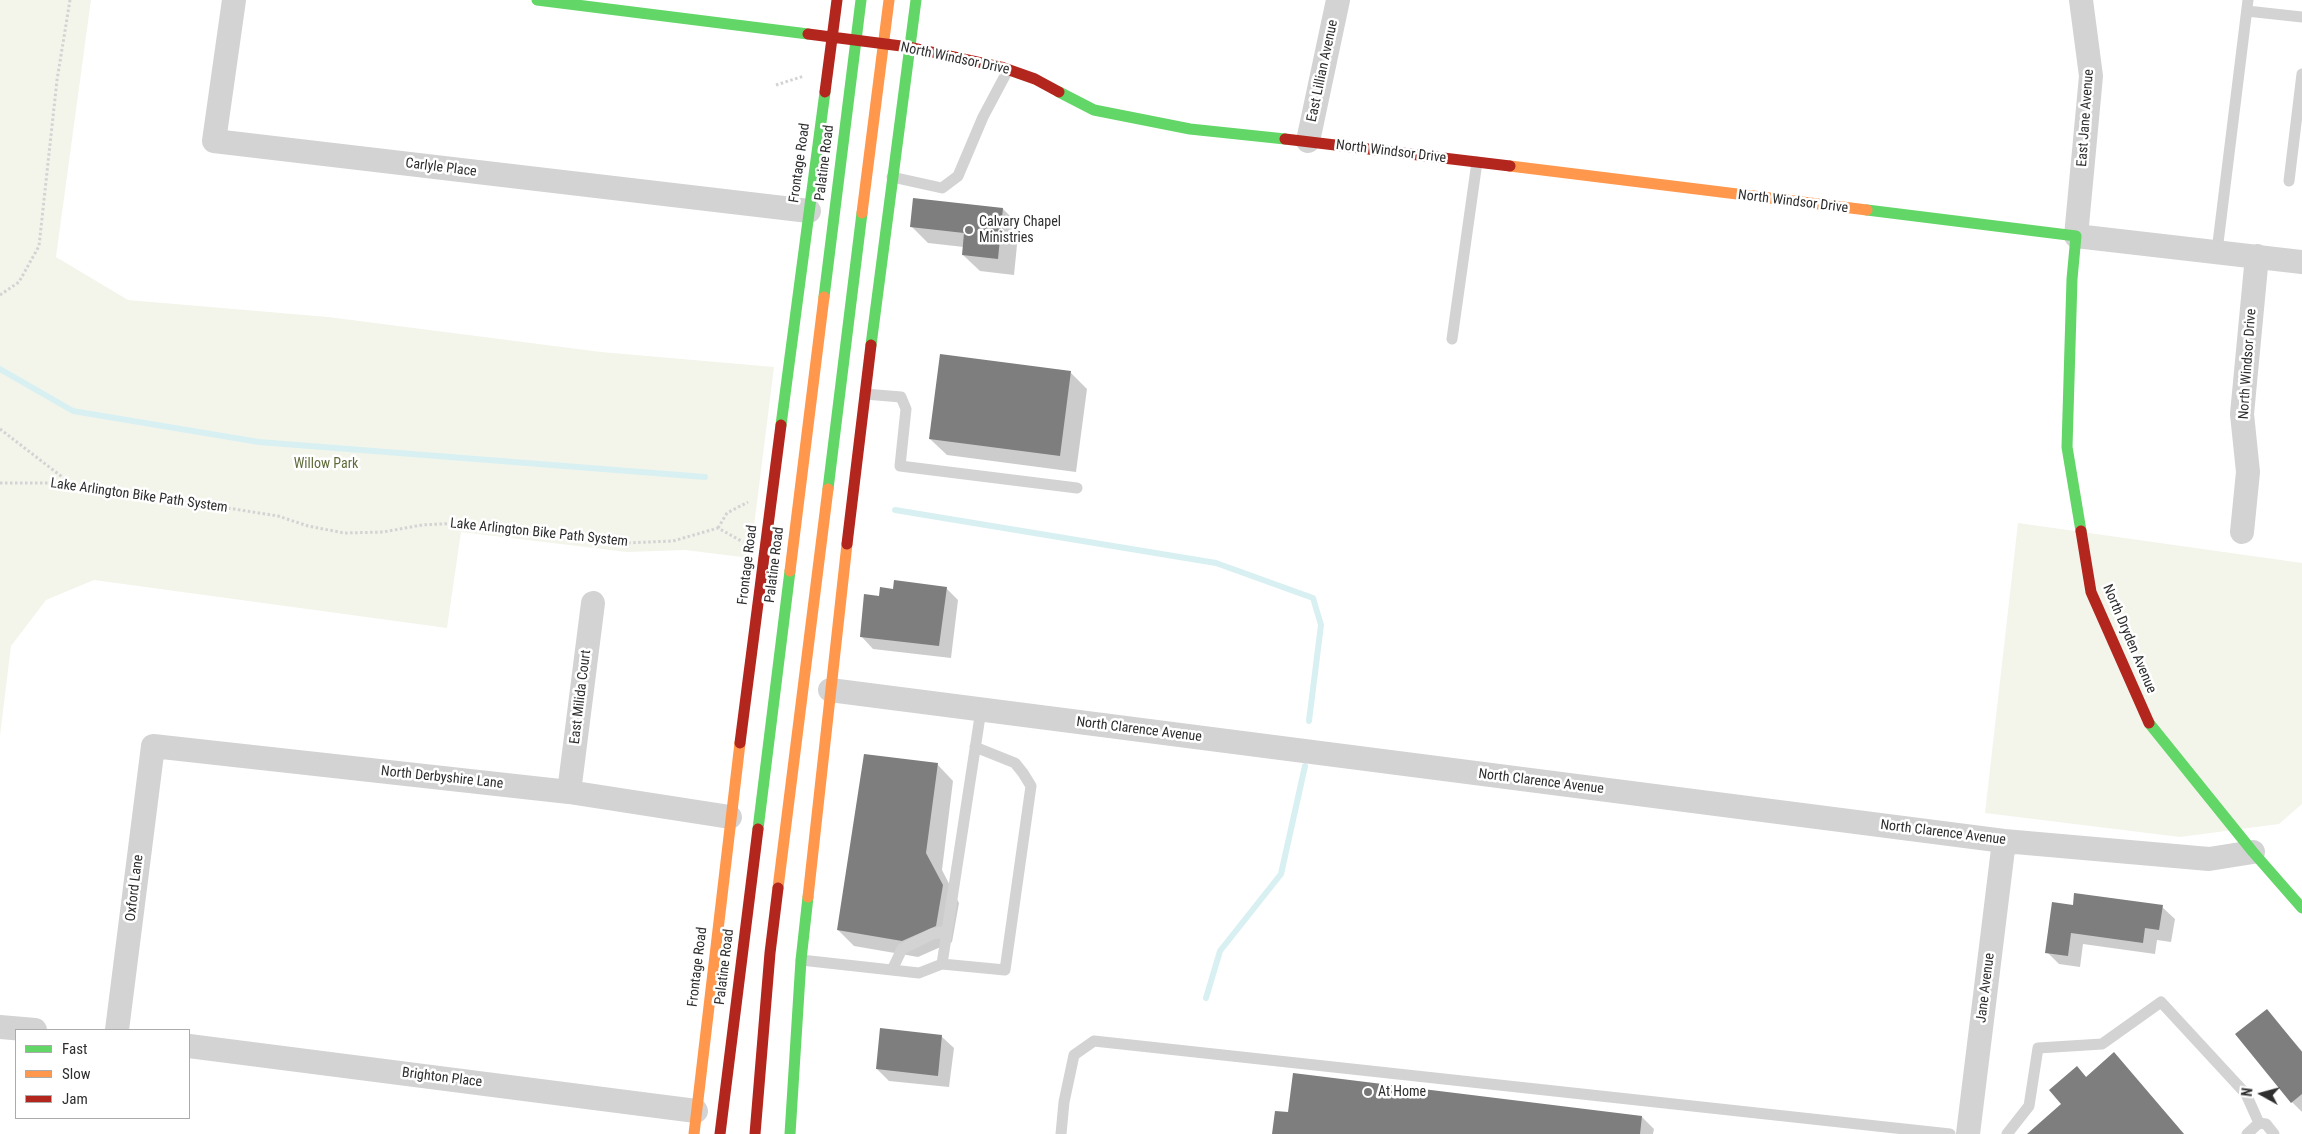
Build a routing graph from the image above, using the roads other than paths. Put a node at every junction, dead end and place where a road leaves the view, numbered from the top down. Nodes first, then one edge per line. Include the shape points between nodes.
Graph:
1 (234, 0) edge
2 (537, 0) edge
3 (837, 0) edge
4 (861, 0) edge
5 (889, 0) edge
6 (916, 0) edge
7 (1338, 0) edge
8 (2081, 0) edge
9 (2248, 5) edge
10 (664, 8) edge
11 (2302, 16) edge
12 (832, 37) junction
13 (856, 41) junction
14 (883, 44) junction
15 (909, 47) junction
16 (1008, 69) junction
17 (2302, 74) edge
18 (2298, 140) edge
19 (1308, 141) junction
20 (1477, 162) junction
21 (892, 178) junction
22 (2289, 181) dead end
23 (809, 211) junction
24 (2076, 236) junction
25 (2217, 251) junction
26 (2257, 256) junction
27 (2302, 262) edge
28 (1452, 339) dead end
29 (866, 394) junction
30 (1077, 488) dead end
31 (2242, 532) dead end
32 (593, 603) dead end
33 (830, 690) junction
34 (981, 710) junction
35 (153, 746) joint
36 (975, 747) junction
37 (569, 792) junction
38 (730, 818) junction
39 (2004, 841) junction
40 (2253, 852) junction
41 (2302, 908) edge
42 (947, 931) junction
43 (801, 960) junction
44 (942, 964) junction
45 (892, 970) junction
46 (0, 1028) edge
47 (18, 1029) edge
48 (117, 1029) edge
49 (190, 1046) edge
50 (696, 1111) junction
51 (2259, 1123) junction
52 (2273, 1132) edge
53 (694, 1134) edge
54 (720, 1134) edge
55 (755, 1134) edge
56 (790, 1134) edge
57 (1061, 1134) edge
58 (1950, 1134) edge
59 (1968, 1134) edge
60 (2007, 1134) edge
61 (2247, 1134) edge
62 (2283, 1134) edge

1 - 23 street, Carlyle Place via 214,141
2 - 10 main road, North Windsor Drive
3 - 12 main road, Frontage Road
4 - 13 main road, Palatine Road
5 - 14 main road
6 - 15 main road
7 - 19 street, East Lillian Avenue
8 - 24 street, East Jane Avenue via 2091,76
9 - 11 lane
9 - 25 lane
10 - 12 main road, North Windsor Drive
12 - 13 main road, North Windsor Drive
12 - 23 main road, Frontage Road
13 - 14 main road, North Windsor Drive
13 - 54 main road, Palatine Road
14 - 15 main road, North Windsor Drive
14 - 55 main road via 770,953
15 - 16 main road, North Windsor Drive
15 - 21 main road
16 - 19 main road, North Windsor Drive via 1035,79 1094,110 1190,129
16 - 21 lane via 958,176 942,188
17 - 18 lane
18 - 22 lane
19 - 20 main road, North Windsor Drive
20 - 24 main road, North Windsor Drive
20 - 28 lane
21 - 29 main road
23 - 38 main road, Frontage Road
24 - 25 street, North Windsor Drive
24 - 40 main road, North Dryden Avenue via 2067,447 2091,592 2149,723
25 - 26 street, North Windsor Drive
26 - 27 street, North Windsor Drive
26 - 31 street, North Windsor Drive via 2242,414 2248,472
29 - 30 lane via 901,397 906,409 900,466
29 - 33 main road
32 - 37 street, East Milida Court
33 - 34 street, North Clarence Avenue
33 - 43 main road
34 - 36 lane
34 - 39 street, North Clarence Avenue
35 - 37 street, North Derbyshire Lane
35 - 48 street, Oxford Lane
36 - 42 lane
36 - 44 lane via 1015,763 1030,786 1005,970
37 - 38 street, North Derbyshire Lane
38 - 50 main road, Frontage Road
39 - 40 street, North Clarence Avenue via 2209,859
39 - 59 street, Jane Avenue
40 - 41 main road, North Dryden Avenue
42 - 44 lane
42 - 45 lane via 932,934 902,949
43 - 45 lane
43 - 56 main road
44 - 45 lane via 919,973
46 - 47 street
49 - 50 street, Brighton Place
50 - 53 main road, Frontage Road
51 - 52 lane via 2266,1124
51 - 60 lane via 2246,1094 2161,1002 2102,1044 2038,1048 2029,1106
51 - 61 lane
52 - 62 lane
57 - 58 lane via 1074,1055 1094,1041

